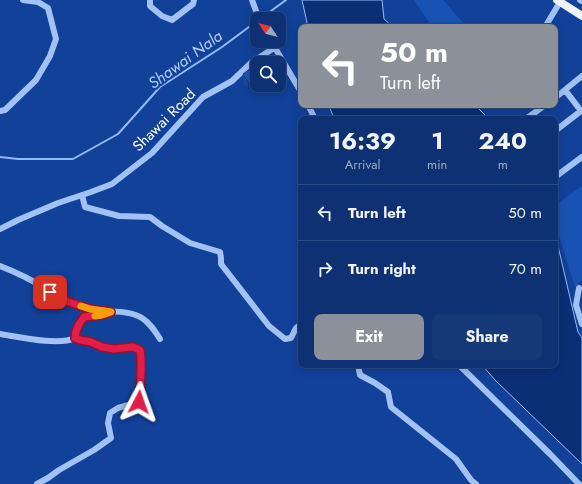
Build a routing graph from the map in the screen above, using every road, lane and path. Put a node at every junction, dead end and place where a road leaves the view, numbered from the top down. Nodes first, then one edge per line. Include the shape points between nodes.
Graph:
1 (23, 0) edge
2 (150, 0) edge
3 (194, 0) edge
4 (252, 0) edge
5 (558, 1) edge
6 (256, 12) edge
7 (582, 16) edge
8 (546, 24) edge
9 (268, 48) edge
10 (274, 48) edge
11 (582, 76) edge
12 (298, 87) edge
13 (565, 90) junction
14 (558, 96) edge
15 (541, 108) edge
16 (0, 111) edge
17 (530, 116) edge
18 (558, 129) edge
19 (582, 157) edge
20 (558, 175) edge
21 (82, 195) junction
22 (0, 229) edge
23 (0, 266) edge
24 (579, 288) dead end
25 (111, 312) junction
26 (582, 324) edge
27 (298, 326) edge
28 (0, 334) edge
29 (75, 338) junction
30 (160, 339) dead end
31 (359, 368) edge
32 (462, 368) edge
33 (37, 484) edge
34 (476, 484) edge
35 (579, 484) edge

1 - 16 street via 38,2 48,8 56,39 50,56 36,80 5,110
2 - 3 street via 150,6 172,20 193,4
4 - 6 street
5 - 7 main road
5 - 8 street
9 - 21 street, Shawai Road via 232,82 203,97 152,153 137,165 112,184
10 - 12 street
11 - 13 street
13 - 14 street
13 - 18 street via 581,111
15 - 17 street
19 - 20 street
21 - 22 street, Shawai Road
21 - 27 street via 85,207 119,216 150,217 190,243 220,252 221,264 269,326 285,339 290,338
23 - 25 street via 69,302
24 - 26 street via 576,305
25 - 29 street via 84,317
25 - 30 street via 142,318
28 - 29 street via 58,342
29 - 33 street via 102,347 133,347 140,350 139,402 118,408 110,414 110,438
31 - 34 street via 360,375 388,392 391,407 456,459
32 - 35 street

